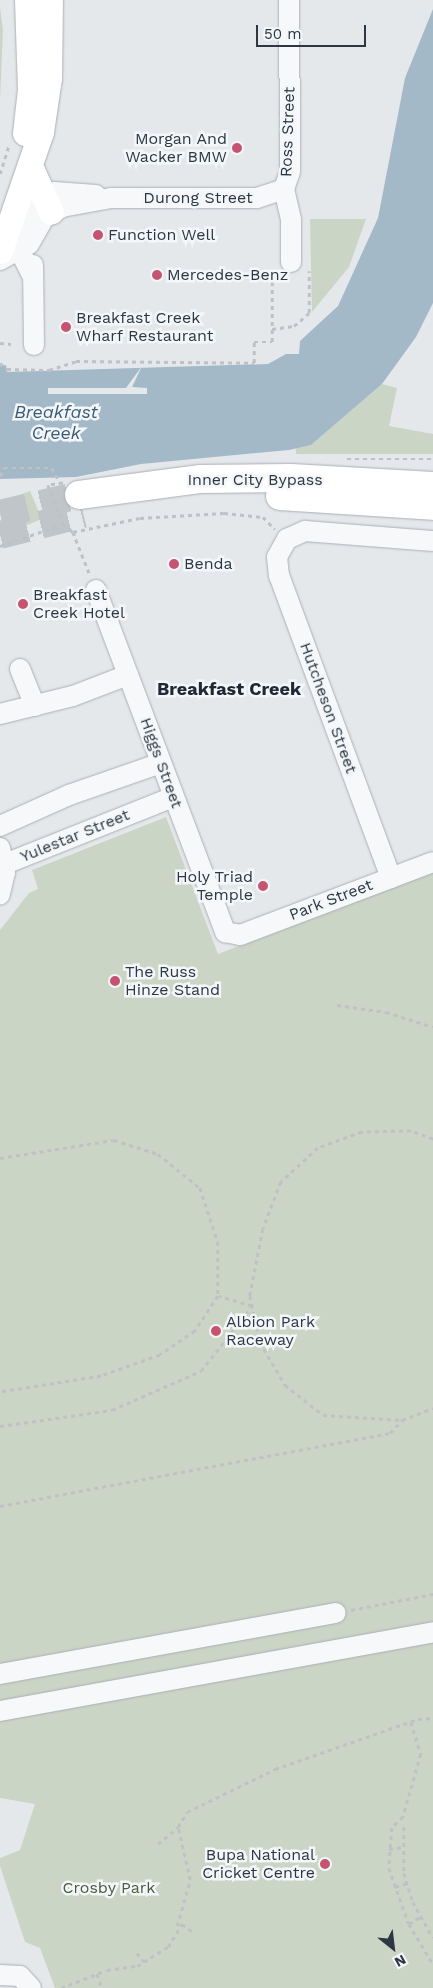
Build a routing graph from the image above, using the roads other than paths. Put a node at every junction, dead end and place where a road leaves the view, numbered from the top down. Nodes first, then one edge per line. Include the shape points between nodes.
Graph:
1 (27, 0) edge
2 (50, 0) edge
3 (289, 0) edge
4 (31, 168) junction
5 (284, 189) junction
6 (48, 205) junction
7 (0, 212) edge
8 (17, 247) edge
9 (0, 260) edge
10 (291, 262) dead end
11 (34, 345) dead end
12 (433, 469) edge
13 (291, 478) junction
14 (433, 486) edge
15 (369, 504) junction
16 (433, 506) edge
17 (433, 523) edge
18 (433, 541) edge
19 (96, 590) road end
20 (20, 668) dead end
21 (128, 675) junction
22 (35, 706) junction
23 (0, 714) edge
24 (161, 763) junction
25 (173, 797) junction
26 (0, 826) edge
27 (2, 856) edge
28 (433, 862) edge
29 (391, 878) junction
30 (0, 894) edge
31 (228, 934) joint
32 (336, 1613) road end
33 (433, 1632) edge
34 (0, 1674) edge
35 (0, 1711) edge
36 (4, 1974) edge
37 (31, 1988) edge

1 - 7 main road via 28,118
2 - 4 main road via 49,78
3 - 5 street, Ross Street via 290,172
4 - 6 main road
4 - 8 main road
5 - 6 street, Durong Street via 257,198 111,198 81,192 54,192
5 - 10 street, Ross Street via 291,220
6 - 8 street via 28,218
8 - 9 street
8 - 11 street via 33,277
12 - 13 highway via 324,468
13 - 14 highway, Inner City Bypass
13 - 15 highway, Inner City Bypass via 176,481 71,510 231,496
15 - 16 highway, Inner City Bypass
15 - 17 highway via 386,517
18 - 29 street, Hutcheson Street via 305,531 284,537 276,557 279,576
19 - 21 street, Higgs Street
20 - 22 street
21 - 22 street
21 - 24 street, Higgs Street
22 - 23 street
24 - 25 street, Higgs Street
24 - 26 street via 69,795
25 - 27 street, Yulestar Street
25 - 31 street, Higgs Street via 220,925
27 - 30 street, Yulestar Street
28 - 29 street, Park Street
29 - 31 street, Park Street via 240,935
32 - 34 street
33 - 35 street
36 - 37 street via 25,1979

